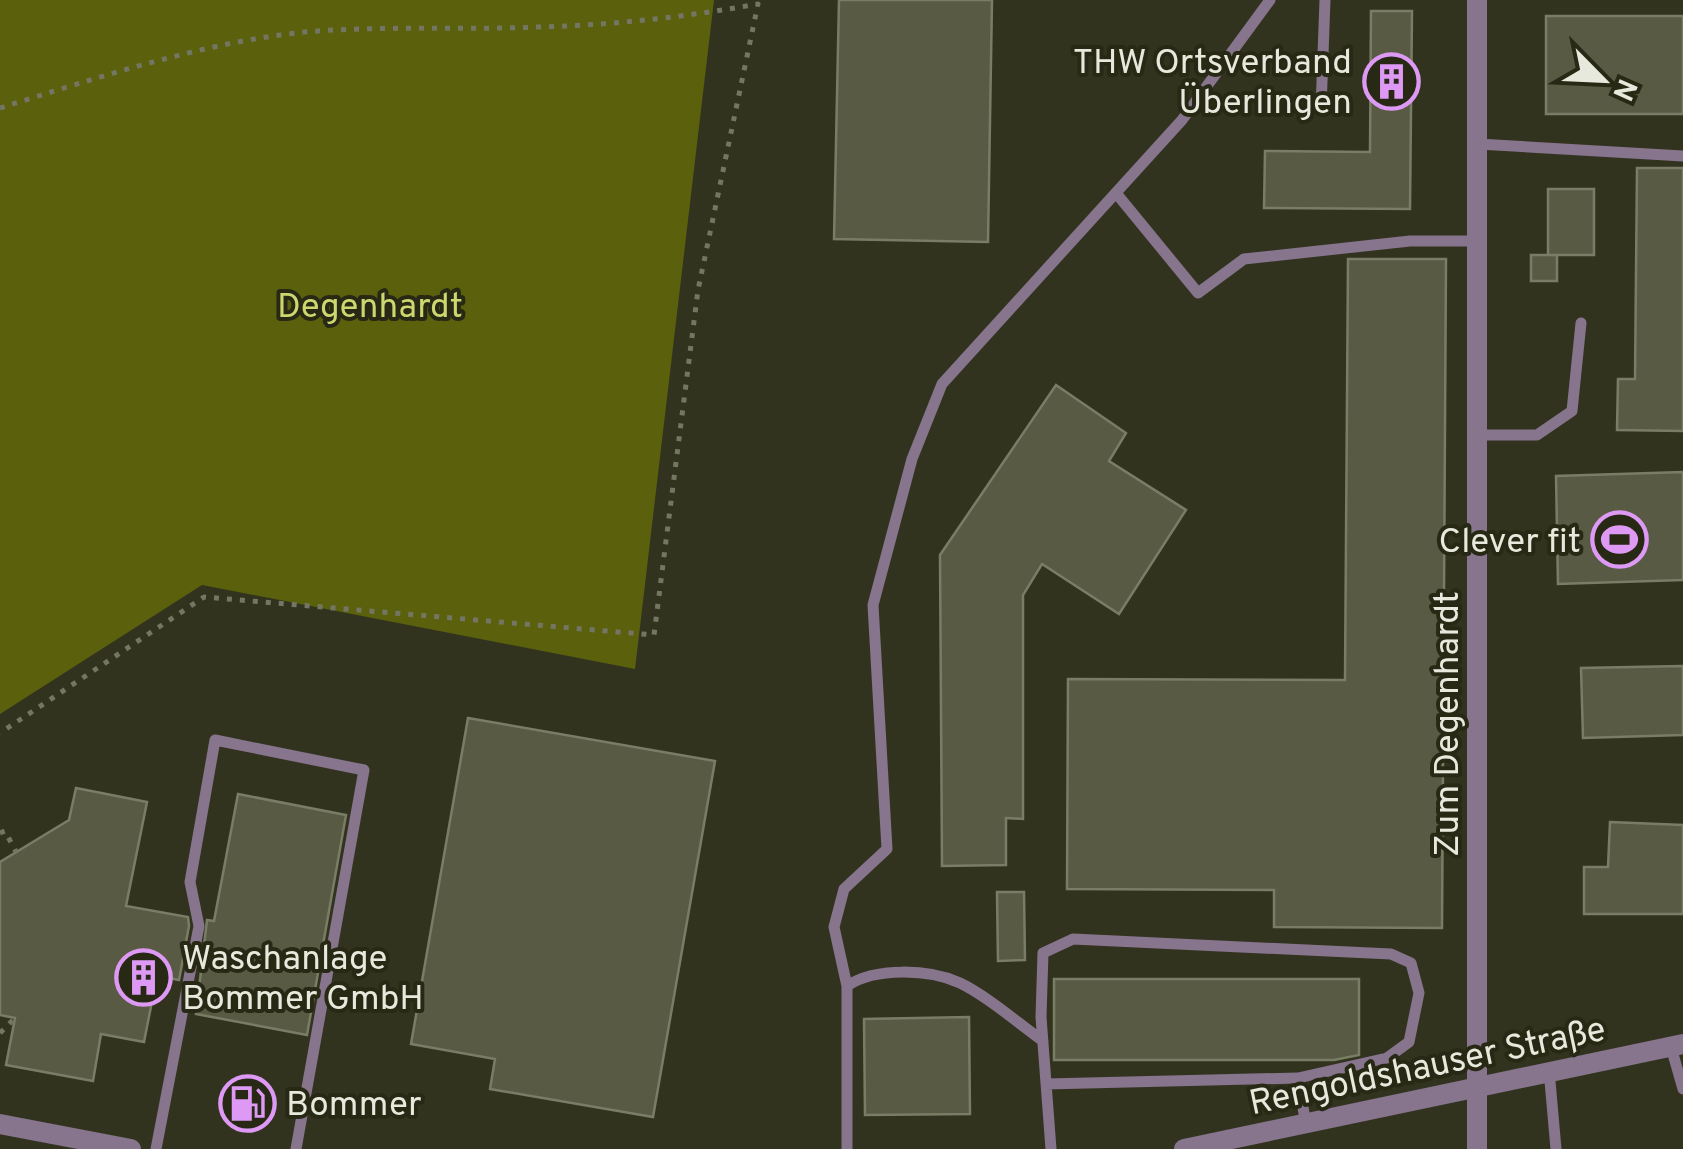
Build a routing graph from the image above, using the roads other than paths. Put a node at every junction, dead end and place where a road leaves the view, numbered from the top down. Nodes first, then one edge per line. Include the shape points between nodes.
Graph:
1 (1270, 0) edge
2 (1325, 0) edge
3 (1477, 0) edge
4 (1321, 109) dead end
5 (1478, 144) junction
6 (1683, 156) edge
7 (1116, 194) junction
8 (1478, 241) junction
9 (1581, 323) dead end
10 (1479, 435) junction
11 (848, 986) junction
12 (1043, 1041) junction
13 (1677, 1045) edge
14 (1549, 1070) junction
15 (1298, 1078) junction
16 (1046, 1084) junction
17 (1683, 1088) edge
18 (1477, 1090) junction
19 (0, 1124) edge
20 (1306, 1125) junction
21 (131, 1149) edge
22 (156, 1149) edge
23 (296, 1149) edge
24 (847, 1149) edge
25 (1051, 1149) edge
26 (1184, 1149) edge
27 (1477, 1149) edge
28 (1556, 1149) edge

1 - 7 lane via 1182,120
2 - 4 lane
3 - 5 street, Zum Degenhardt
5 - 6 lane
5 - 8 street, Zum Degenhardt
7 - 8 lane via 1198,292 1244,259 1410,241
7 - 11 lane via 942,384 912,459 872,606 887,849 844,889 834,927
8 - 10 street, Zum Degenhardt
9 - 10 lane via 1572,411 1536,435
10 - 18 street, Zum Degenhardt
11 - 12 lane via 864,975 923,974 960,983
11 - 24 lane
12 - 15 lane via 1043,953 1073,939 1391,954 1411,963 1419,993 1409,1042 1387,1058
12 - 16 lane
13 - 14 street, Rengoldshauser Straße
13 - 17 lane
14 - 18 street, Rengoldshauser Straße
14 - 28 lane
15 - 16 lane
15 - 20 lane
16 - 25 lane
18 - 20 street, Rengoldshauser Straße
18 - 27 street, Zum Degenhardt
19 - 21 street
20 - 26 street, Rengoldshauser Straße
22 - 23 lane via 199,926 190,882 215,740 364,770

